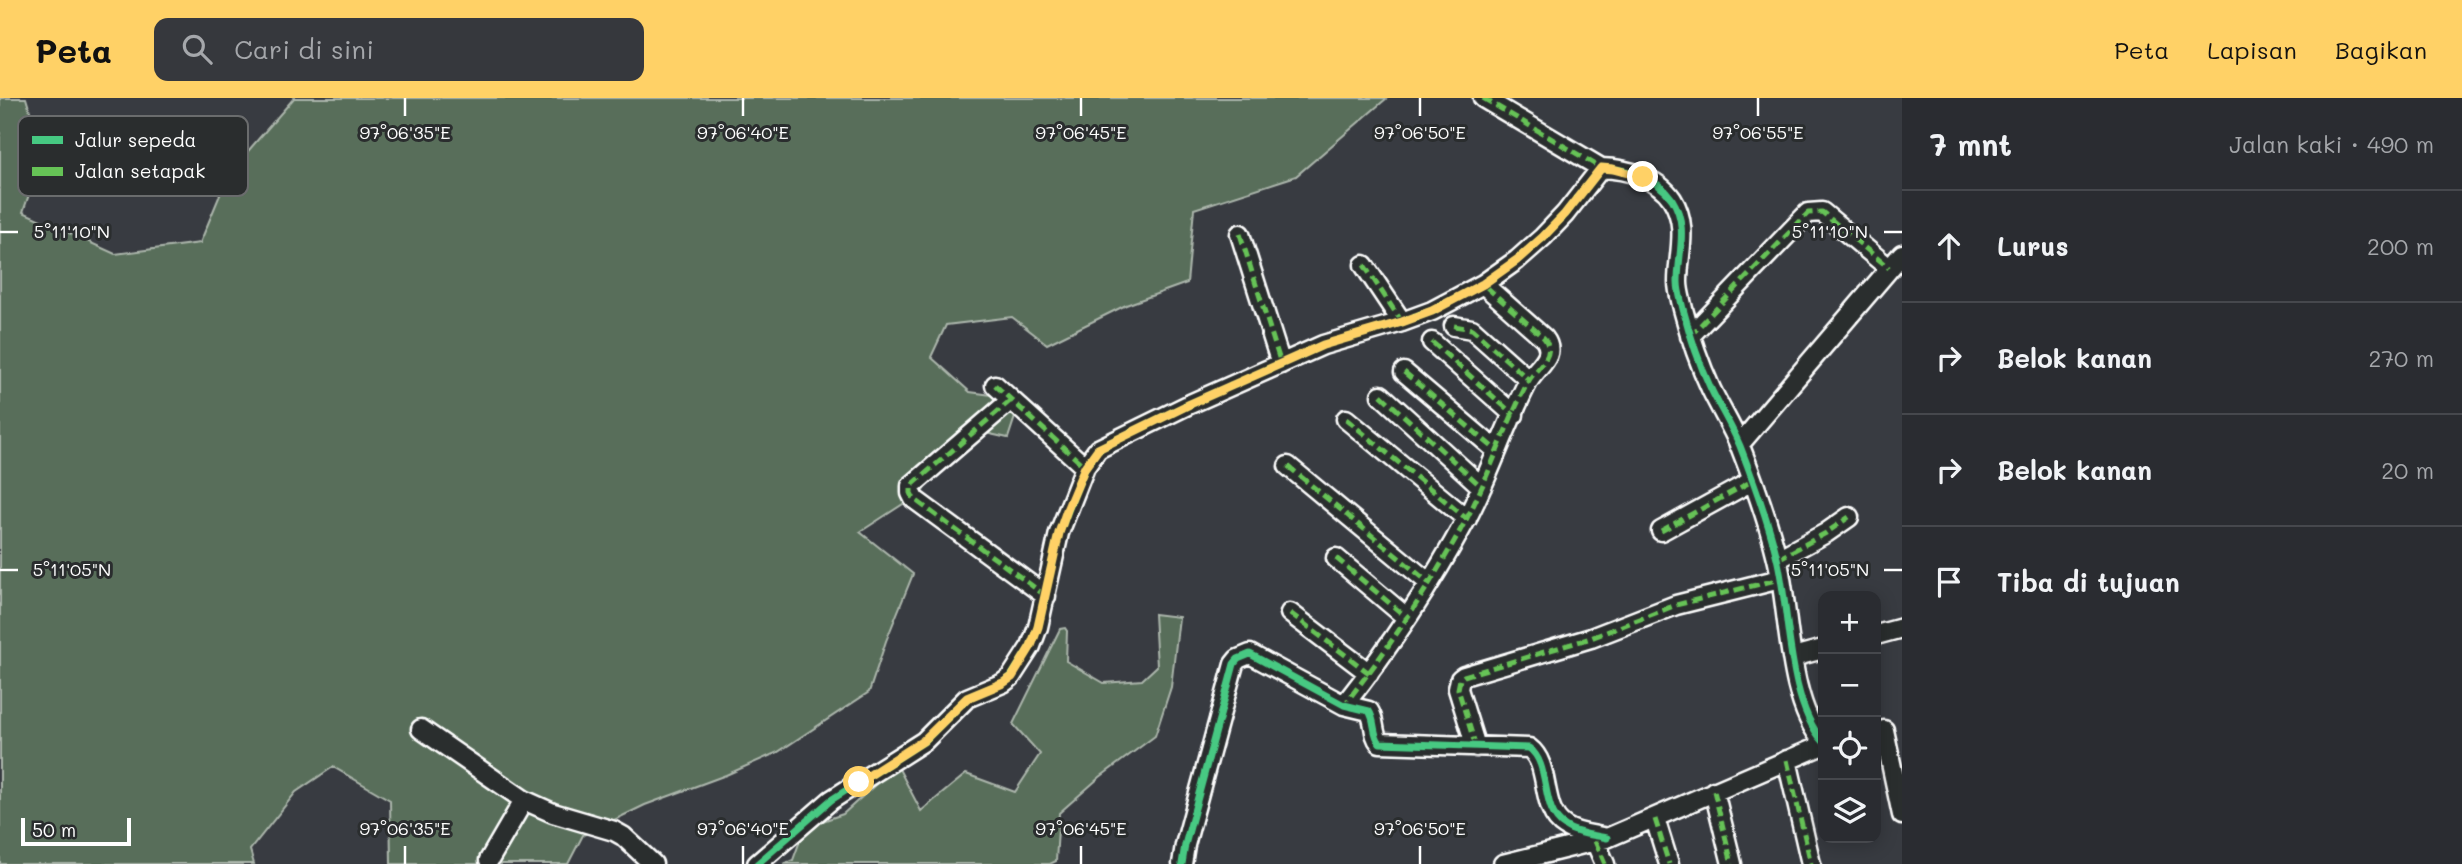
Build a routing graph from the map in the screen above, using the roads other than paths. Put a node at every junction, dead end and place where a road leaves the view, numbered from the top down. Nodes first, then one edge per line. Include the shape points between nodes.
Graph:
1 (1483, 98) edge
2 (1601, 168) junction
3 (1240, 234) dead end
4 (1902, 254) edge
5 (1364, 265) dead end
6 (1889, 268) junction
7 (1483, 284) junction
8 (1402, 322) junction
9 (1454, 326) dead end
10 (1690, 336) junction
11 (1432, 342) dead end
12 (1281, 364) junction
13 (1404, 372) dead end
14 (1529, 380) junction
15 (995, 385) dead end
16 (1381, 395) dead end
17 (1012, 400) junction
18 (1514, 415) junction
19 (1346, 419) dead end
20 (1739, 445) junction
21 (1497, 451) junction
22 (1288, 466) dead end
23 (1085, 467) junction
24 (1752, 481) junction
25 (1482, 487) junction
26 (1849, 517) dead end
27 (1466, 519) junction
28 (1661, 531) dead end
29 (1336, 558) dead end
30 (1777, 559) junction
31 (1780, 579) junction
32 (1428, 582) junction
33 (1046, 596) junction
34 (1290, 613) dead end
35 (1406, 617) junction
36 (1902, 628) edge
37 (1881, 634) edge
38 (1818, 650) edge
39 (1793, 657) junction
40 (1369, 673) junction
41 (1344, 705) junction
42 (1902, 726) edge
43 (421, 729) dead end
44 (1881, 731) edge
45 (1881, 735) edge
46 (1818, 737) edge
47 (1818, 745) edge
48 (1476, 747) junction
49 (1787, 760) junction
50 (1714, 791) junction
51 (524, 800) junction
52 (1902, 815) edge
53 (1655, 819) junction
54 (1601, 839) junction
55 (489, 860) dead end
56 (653, 864) edge
57 (757, 864) edge
58 (1182, 864) edge
59 (1503, 864) edge
60 (1605, 864) edge
61 (1670, 864) edge
62 (1732, 864) edge
63 (1811, 864) edge

1 - 2 street
2 - 7 street via 1543,237
2 - 10 street via 1643,177 1671,198 1682,227 1678,282
3 - 12 street
4 - 6 street
5 - 8 street
6 - 10 street via 1822,212 1808,213
6 - 20 street
7 - 8 street
7 - 14 street via 1548,343 1547,358
8 - 12 street via 1323,345
9 - 14 street via 1472,329
10 - 20 street
11 - 18 street
12 - 23 street via 1107,443
13 - 21 street
14 - 18 street
15 - 17 street
16 - 25 street
17 - 23 street
17 - 33 street via 911,486 911,493
18 - 21 street
19 - 27 street
20 - 24 street
21 - 25 street
22 - 32 street
23 - 33 street via 1059,533
24 - 28 street
24 - 30 street
25 - 27 street
26 - 30 street
27 - 32 street
29 - 35 street
30 - 31 street
31 - 39 street
31 - 48 street via 1684,602 1591,638 1464,676 1458,689
32 - 35 street
33 - 57 street via 1031,646 1012,677 967,698 923,741 831,800
34 - 40 street
35 - 40 street
36 - 37 street
38 - 39 street
39 - 46 street via 1804,711
40 - 41 street
41 - 48 street via 1369,711 1377,740 1385,745
41 - 58 street via 1250,654 1238,659
42 - 44 street
43 - 51 street
45 - 52 street
47 - 49 street
48 - 54 street via 1529,748 1538,759 1559,821
49 - 50 street
49 - 63 street
50 - 53 street
50 - 62 street
51 - 55 street
51 - 56 street via 614,831
53 - 54 street
53 - 61 street
54 - 59 street
54 - 60 street

